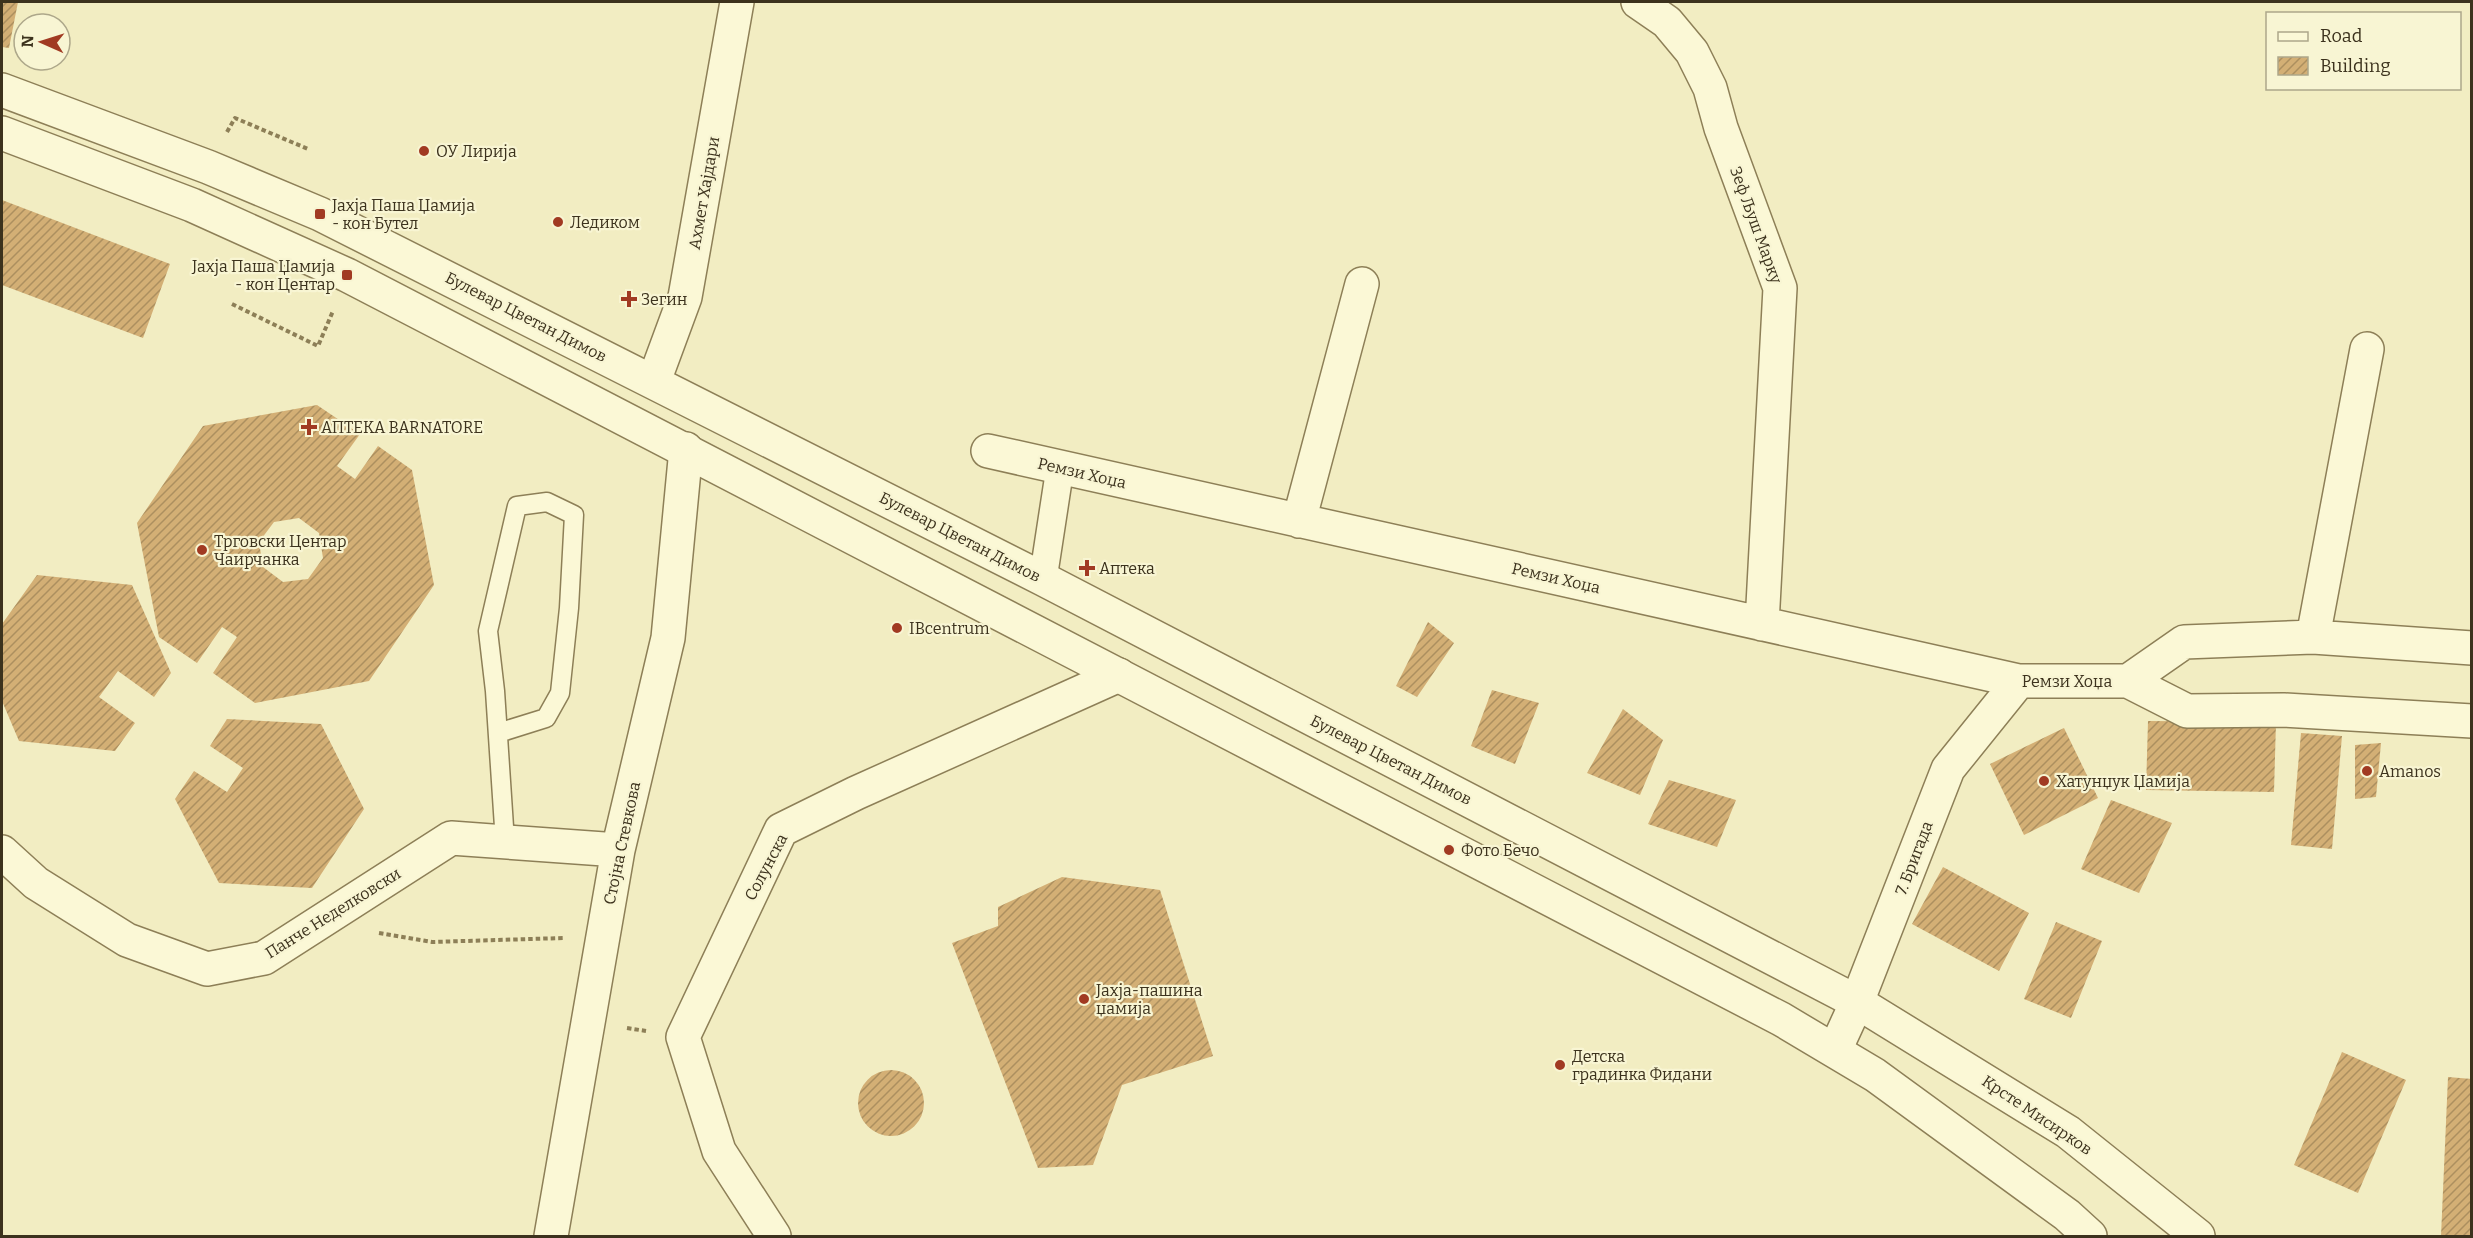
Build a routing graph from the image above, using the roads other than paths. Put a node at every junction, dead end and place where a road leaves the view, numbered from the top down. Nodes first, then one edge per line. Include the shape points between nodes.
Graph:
1 (737, 2) edge
2 (1638, 2) edge
3 (2, 90) edge
4 (2, 133) edge
5 (1362, 284) dead end
6 (2367, 349) dead end
7 (654, 381) junction
8 (686, 449) junction
9 (988, 451) dead end
10 (1060, 468) junction
11 (1299, 521) junction
12 (1043, 579) junction
13 (1762, 624) junction
14 (2313, 637) junction
15 (2472, 648) edge
16 (1119, 675) junction
17 (2019, 681) junction
18 (2128, 681) junction
19 (2472, 721) edge
20 (498, 733) junction
21 (505, 842) junction
22 (618, 850) junction
23 (2, 852) edge
24 (1857, 1002) junction
25 (1898, 1026) joint
26 (1835, 1050) junction
27 (551, 1236) edge
28 (774, 1236) edge
29 (2090, 1236) edge
30 (2198, 1236) edge

1 - 7 street, Ахмет Хајдари via 685,297
2 - 13 street, Зеф Љуш Марку via 1668,22 1692,52 1710,88 1780,288
3 - 7 street, Булевар Цветан Димов via 208,167 320,214
4 - 8 street via 192,205 337,270
5 - 11 street
6 - 14 street
7 - 12 street, Булевар Цветан Димов
8 - 16 street
8 - 22 street, Стојна Стевкова via 668,638
9 - 10 street, Ремзи Хоџа
10 - 11 street, Ремзи Хоџа
10 - 12 street
11 - 13 street, Ремзи Хоџа
12 - 24 street, Булевар Цветан Димов
13 - 17 street, Ремзи Хоџа
14 - 15 street, Ремзи Хоџа
14 - 18 street, Ремзи Хоџа via 2184,642
16 - 26 street
16 - 28 street, Солунска via 781,830 683,1037 718,1151
17 - 18 street, Ремзи Хоџа
17 - 24 street, 7. Бригада via 1948,769
18 - 19 street, Ремзи Хоџа via 2187,711 2284,710
20 - 20 lane via 488,631 517,506 547,502 574,515 560,693 546,718
20 - 21 lane
21 - 22 street, Панче Неделковски
21 - 23 street, Панче Неделковски via 451,838 264,958 207,969 127,940 36,883
22 - 27 street, Стојна Стевкова
24 - 25 street, Булевар Цветан Димов
24 - 26 street, 7. Бригада
25 - 30 street, Крсте Мисирков via 2067,1132
26 - 29 street via 2067,1215

